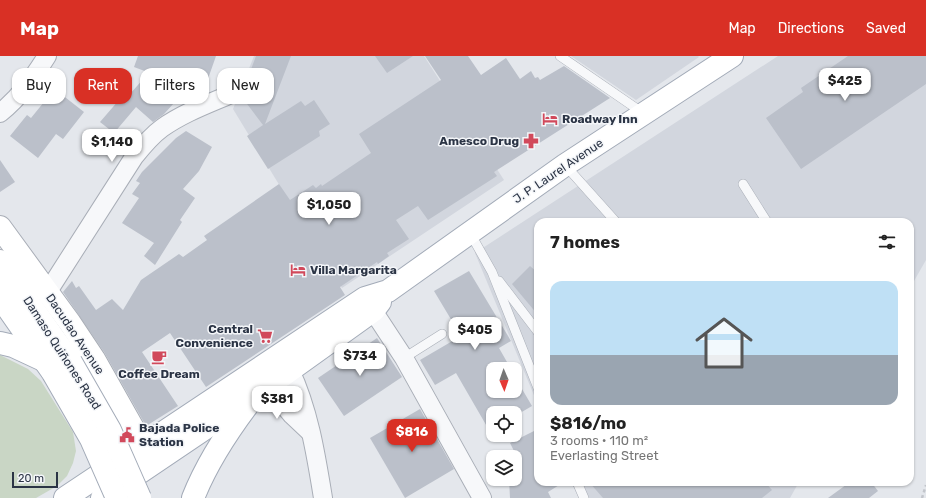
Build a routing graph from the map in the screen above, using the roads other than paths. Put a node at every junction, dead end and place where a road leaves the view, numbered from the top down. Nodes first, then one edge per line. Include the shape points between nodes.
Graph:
1 (47, 56) edge
2 (560, 56) edge
3 (732, 56) edge
4 (217, 100) edge
5 (0, 113) edge
6 (644, 114) junction
7 (565, 165) junction
8 (743, 184) dead end
9 (612, 218) edge
10 (764, 218) edge
11 (0, 227) edge
12 (470, 233) junction
13 (492, 272) junction
14 (5, 288) edge
15 (48, 293) junction
16 (369, 304) junction
17 (534, 327) edge
18 (442, 334) dead end
19 (0, 343) edge
20 (404, 358) junction
21 (56, 365) junction
22 (290, 370) junction
23 (534, 378) edge
24 (262, 390) junction
25 (310, 432) junction
26 (142, 446) junction
27 (579, 486) edge
28 (65, 498) edge
29 (102, 498) edge
30 (117, 498) edge
31 (140, 498) edge
32 (193, 498) edge
33 (323, 498) edge
34 (482, 498) edge
35 (584, 498) edge

1 - 5 street via 12,104
2 - 6 lane
3 - 6 main road, J. P. Laurel Avenue
4 - 15 street via 175,119 144,144
6 - 7 main road, J. P. Laurel Avenue
7 - 9 lane
7 - 12 main road, J. P. Laurel Avenue
8 - 10 lane
11 - 15 main road, Dacudao Avenue
12 - 13 lane
12 - 16 main road, J. P. Laurel Avenue
13 - 17 lane
13 - 23 lane
14 - 21 main road, Damaso Quiñones Road
15 - 26 main road, Dacudao Avenue via 94,359
16 - 20 street
16 - 22 main road, J. P. Laurel Avenue
16 - 26 main road, J. P. Laurel Avenue
18 - 20 lane
19 - 21 main road
20 - 34 street
21 - 30 main road, Damaso Quiñones Road, bridge
21 - 31 main road, Damaso Quiñones Road, bridge via 110,430
22 - 24 main road, J. P. Laurel Avenue
22 - 25 street via 302,397
24 - 25 street
24 - 29 main road, J. P. Laurel Avenue
24 - 32 main road via 218,450
25 - 33 street
26 - 28 main road, J. P. Laurel Avenue
27 - 35 lane

